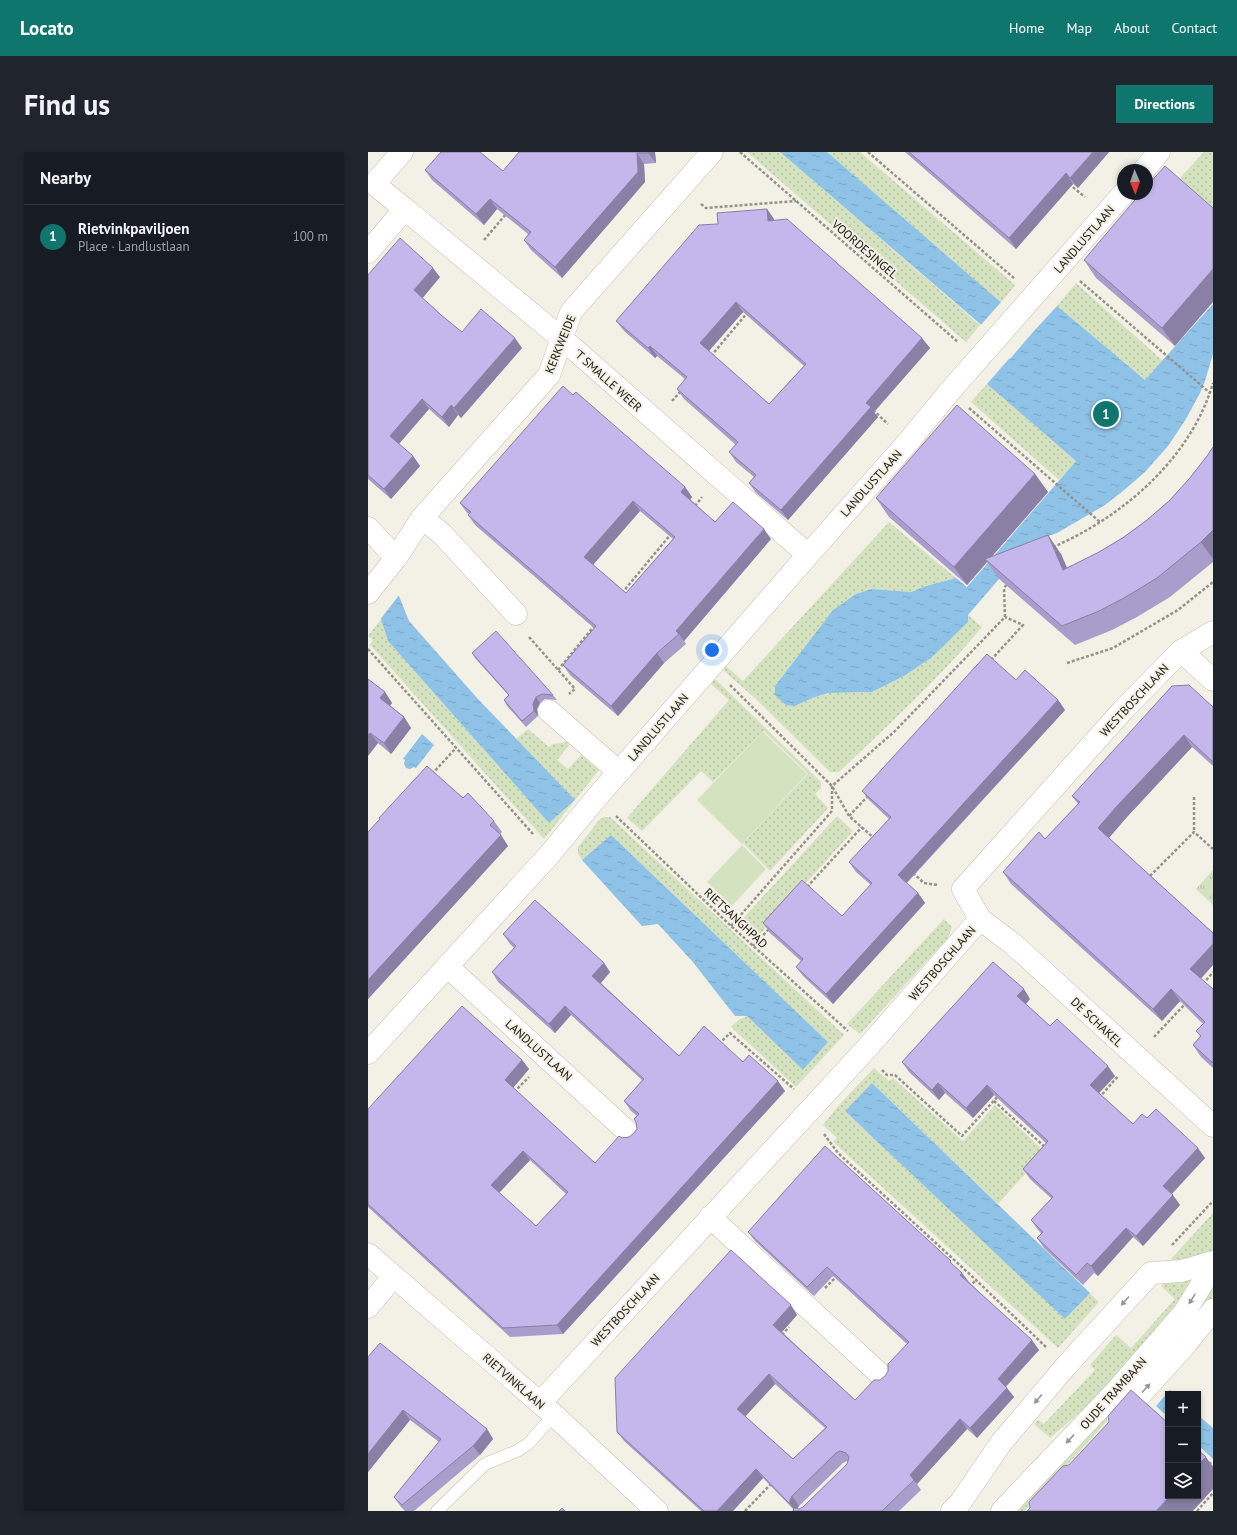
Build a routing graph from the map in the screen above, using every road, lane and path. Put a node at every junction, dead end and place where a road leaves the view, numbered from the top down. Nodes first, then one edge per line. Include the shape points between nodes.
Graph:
1 (402, 152) edge
2 (712, 152) edge
3 (740, 152) edge
4 (868, 152) edge
5 (1159, 152) edge
6 (1149, 164) edge
7 (1066, 181) edge
8 (681, 188) junction
9 (1118, 200) edge
10 (796, 201) junction
11 (405, 209) junction
12 (507, 212) edge
13 (1105, 215) junction
14 (368, 252) edge
15 (467, 260) junction
16 (1062, 265) junction
17 (1028, 303) junction
18 (749, 311) edge
19 (562, 339) junction
20 (985, 352) junction
21 (710, 358) edge
22 (1213, 383) edge
23 (684, 387) edge
24 (950, 392) junction
25 (1210, 393) junction
26 (869, 407) edge
27 (655, 421) junction
28 (908, 442) junction
29 (719, 477) junction
30 (694, 507) edge
31 (422, 518) junction
32 (1100, 522) junction
33 (368, 528) edge
34 (674, 531) edge
35 (1050, 548) edge
36 (808, 555) junction
37 (390, 566) junction
38 (1213, 582) edge
39 (1009, 583) edge
40 (368, 593) edge
41 (618, 597) edge
42 (516, 614) joint
43 (1005, 617) junction
44 (598, 621) edge
45 (1213, 632) edge
46 (368, 649) edge
47 (1181, 651) junction
48 (1067, 663) dead end
49 (711, 666) junction
50 (986, 666) edge
51 (558, 670) junction
52 (1213, 680) edge
53 (549, 711) joint
54 (456, 748) junction
55 (619, 772) junction
56 (430, 777) edge
57 (832, 786) junction
58 (870, 793) edge
59 (596, 797) junction
60 (1194, 797) dead end
61 (849, 816) junction
62 (862, 827) junction
63 (1194, 832) junction
64 (879, 842) edge
65 (1213, 849) edge
66 (550, 854) junction
67 (908, 868) edge
68 (1145, 871) edge
69 (805, 889) edge
70 (963, 889) junction
71 (980, 919) junction
72 (774, 923) edge
73 (731, 926) junction
74 (753, 946) junction
75 (447, 966) junction
76 (1213, 972) edge
77 (1202, 984) edge
78 (1186, 1002) edge
79 (867, 1048) junction
80 (368, 1053) edge
81 (1135, 1056) junction
82 (1004, 1090) edge
83 (994, 1101) junction
84 (1096, 1101) edge
85 (804, 1116) junction
86 (1213, 1126) edge
87 (631, 1135) edge
88 (1050, 1152) edge
89 (1213, 1201) edge
90 (710, 1217) junction
91 (1213, 1262) edge
92 (371, 1263) edge
93 (1213, 1266) edge
94 (1151, 1273) junction
95 (393, 1277) junction
96 (976, 1280) junction
97 (965, 1291) edge
98 (368, 1307) edge
99 (1213, 1310) edge
100 (1066, 1366) junction
101 (883, 1377) edge
102 (547, 1409) junction
103 (1108, 1431) edge
104 (1208, 1462) dead end
105 (1213, 1467) edge
106 (772, 1483) edge
107 (1213, 1493) edge
108 (436, 1511) edge
109 (657, 1511) edge
110 (745, 1511) edge
111 (952, 1511) edge
112 (1002, 1511) edge
113 (1197, 1511) edge

1 - 11 street, 'T SMALLE WEER via 374,184
2 - 8 street, KERKWEIDE
3 - 10 path, VOORDESINGEL
4 - 17 path
5 - 6 street
7 - 13 path
8 - 10 path via 706,208
8 - 19 street, KERKWEIDE via 571,312
9 - 13 street, LANDLUSTLAAN
10 - 20 path, VOORDESINGEL
11 - 14 street
11 - 15 street, 'T SMALLE WEER
12 - 15 path
13 - 16 street, LANDLUSTLAAN
15 - 19 street, 'T SMALLE WEER
16 - 17 street, LANDLUSTLAAN
16 - 25 path
17 - 20 street, LANDLUSTLAAN
18 - 21 path
19 - 27 street, 'T SMALLE WEER
19 - 31 street, KERKWEIDE via 549,375
20 - 24 street, LANDLUSTLAAN
22 - 25 path
23 - 27 path
24 - 28 street, LANDLUSTLAAN
24 - 32 path
25 - 32 path via 1192,430 1158,475 1139,493
26 - 28 path
27 - 29 street, 'T SMALLE WEER
28 - 36 street, LANDLUSTLAAN
29 - 30 path
29 - 36 street, 'T SMALLE WEER
31 - 37 street, KERKWEIDE
31 - 42 street via 442,534
32 - 35 path
33 - 37 street
34 - 41 path
36 - 49 street, LANDLUSTLAAN
37 - 40 street, KERKWEIDE
38 - 48 path via 1178,610 1113,648
39 - 43 path via 1004,588
42 - 51 path via 513,620
43 - 50 path via 1023,625
43 - 57 path via 894,732
44 - 51 path
45 - 47 street, WESTBOSCHLAAN
46 - 54 path
47 - 52 street
47 - 70 street, WESTBOSCHLAAN via 1123,710
49 - 55 street, LANDLUSTLAAN
49 - 57 path
51 - 53 path via 575,689
53 - 55 street, LANDLUSTLAAN
54 - 56 path
54 - 66 path
55 - 59 street, LANDLUSTLAAN
57 - 61 path
57 - 73 path via 832,811
58 - 61 path
59 - 66 street, LANDLUSTLAAN
59 - 73 path, RIETSANGHPAD
60 - 63 path
61 - 62 path
62 - 64 path
62 - 69 path
63 - 65 path
63 - 68 path via 1150,876
66 - 75 street, LANDLUSTLAAN
67 - 70 path via 924,883
70 - 71 street, WESTBOSCHLAAN
71 - 79 street, WESTBOSCHLAAN
71 - 81 street, DE SCHAKEL via 1013,944
72 - 74 path
73 - 74 path, RIETSANGHPAD
74 - 79 path, RIETSANGHPAD
75 - 80 street, LANDLUSTLAAN
75 - 87 street, LANDLUSTLAAN
76 - 77 path
78 - 81 path
79 - 83 path via 870,1060 887,1075 894,1075 962,1136
79 - 85 street, WESTBOSCHLAAN
81 - 84 path
81 - 86 street, DE SCHAKEL
82 - 83 path
83 - 88 path
85 - 90 street, WESTBOSCHLAAN
85 - 96 path via 827,1137 838,1153
89 - 94 path via 1167,1251
90 - 101 street
90 - 102 street, WESTBOSCHLAAN
91 - 94 street via 1181,1271
92 - 95 street, RIETVINKLAAN
93 -> 112 street, OUDE TRAMBAAN via 1184,1312 1123,1383
94 -> 100 street
95 - 98 street
95 - 102 street, RIETVINKLAAN
96 - 97 path
96 - 100 path
103 -> 99 street, OUDE TRAMBAAN
100 -> 111 street via 1002,1443
102 - 108 lane via 528,1444 485,1464
102 - 109 street, RIETVINKLAAN
104 - 105 path
106 - 110 path
107 - 113 path

